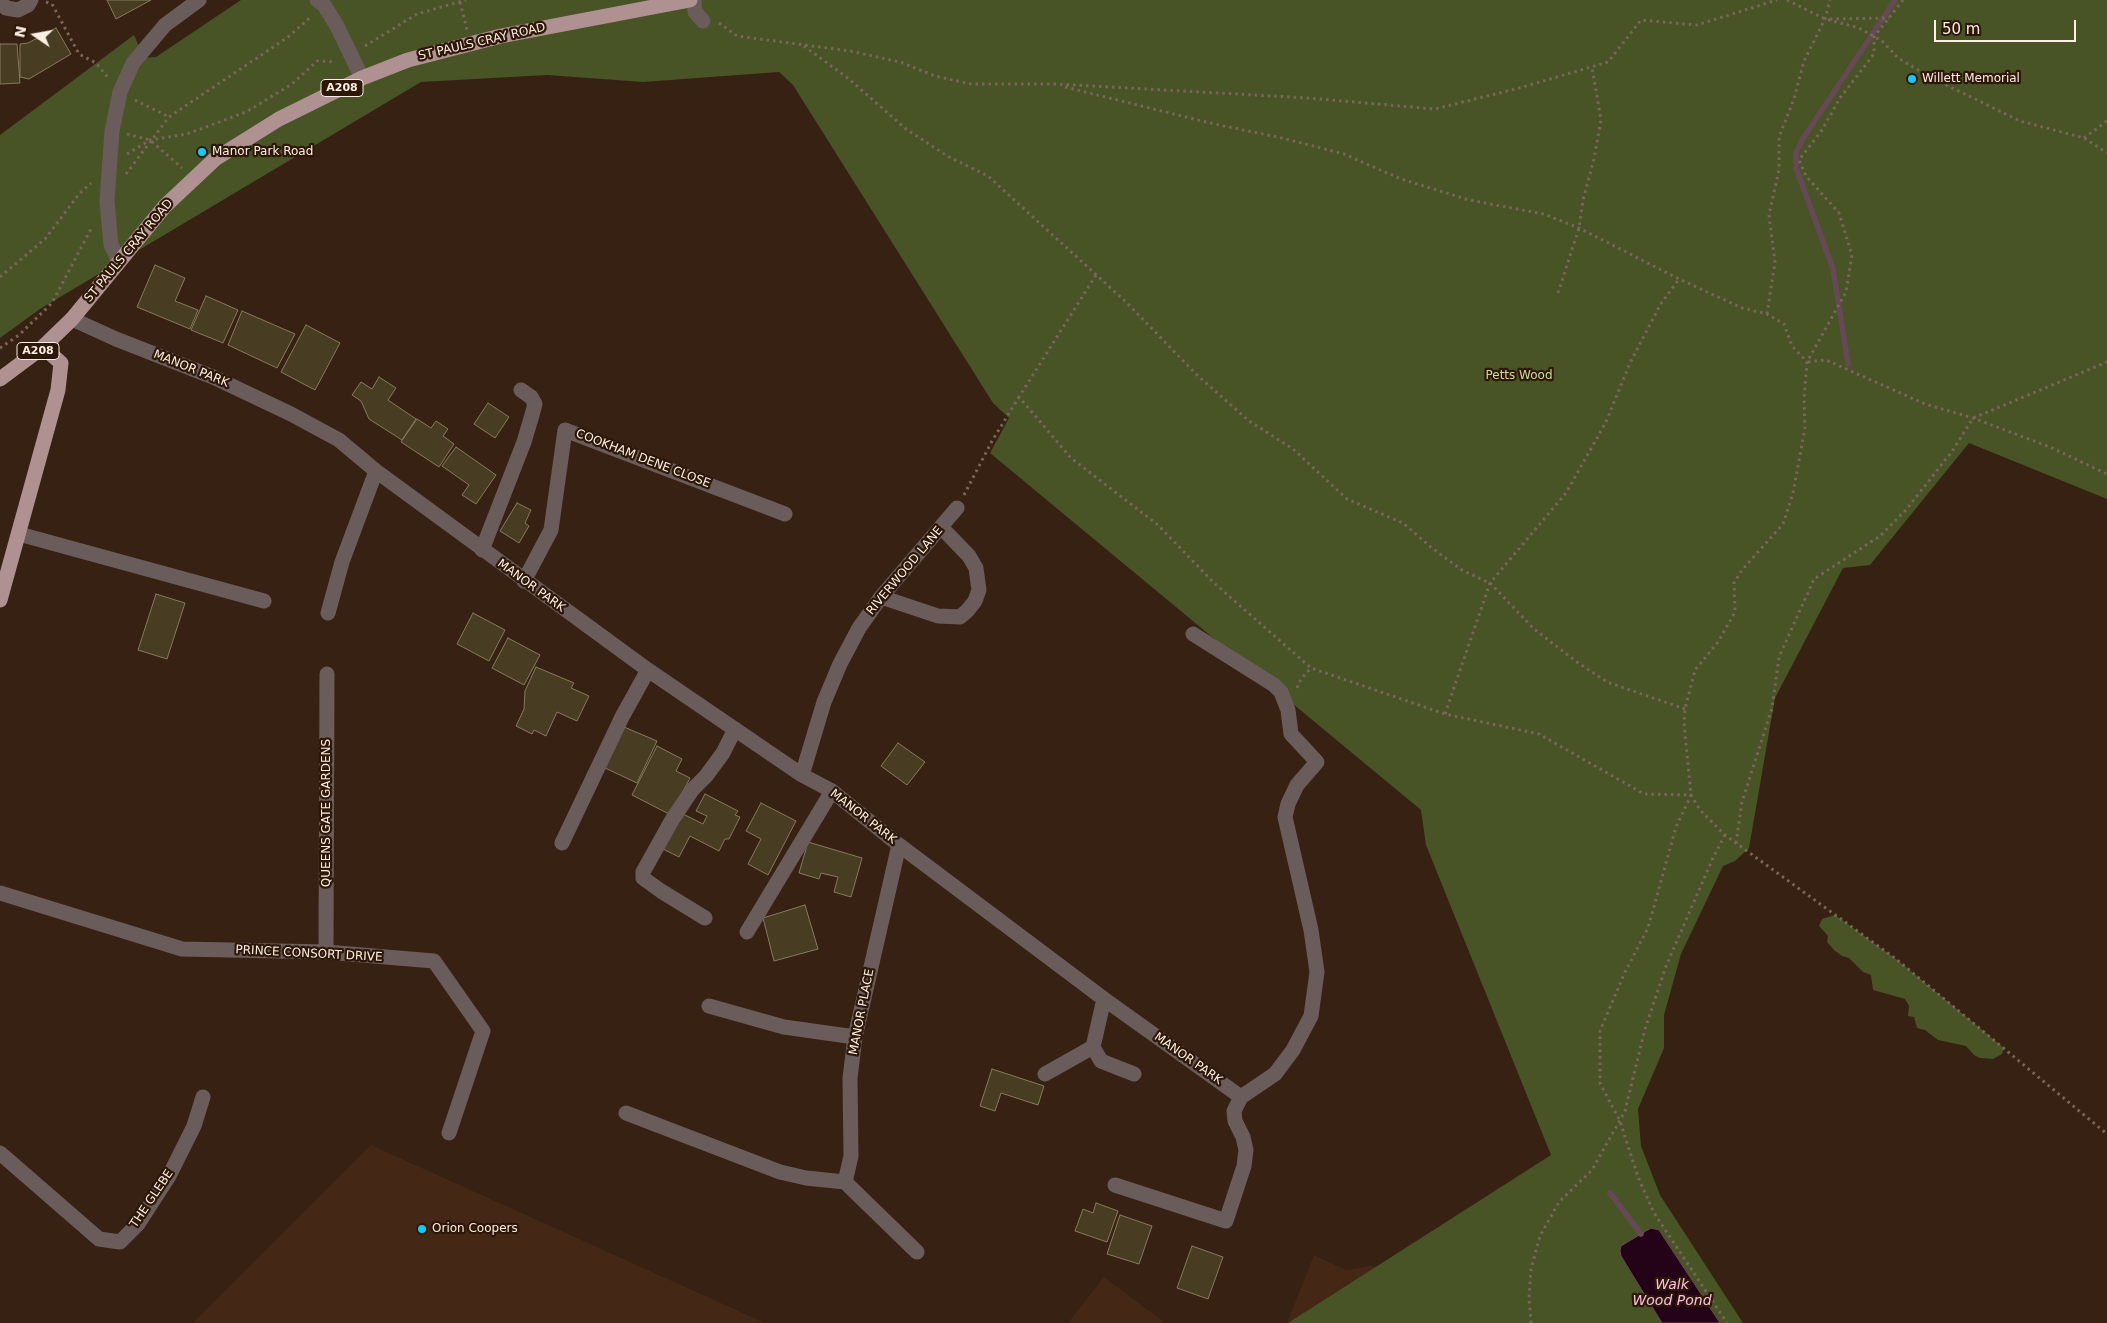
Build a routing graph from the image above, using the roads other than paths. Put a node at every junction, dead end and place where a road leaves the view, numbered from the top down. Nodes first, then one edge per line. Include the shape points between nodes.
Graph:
1 (31, 0) edge
2 (200, 0) edge
3 (0, 1) edge
4 (320, 3) edge
5 (656, 3) edge
6 (696, 7) edge
7 (362, 78) junction
8 (119, 260) junction
9 (72, 319) junction
10 (43, 347) junction
11 (0, 378) edge
12 (520, 390) dead end
13 (376, 471) junction
14 (958, 508) road end
15 (785, 514) dead end
16 (941, 527) junction
17 (19, 534) junction
18 (482, 550) junction
19 (524, 581) junction
20 (881, 597) junction
21 (0, 600) edge
22 (264, 600) dead end
23 (328, 613) dead end
24 (1193, 634) dead end
25 (648, 670) junction
26 (327, 674) dead end
27 (735, 729) junction
28 (802, 775) junction
29 (832, 791) junction
30 (562, 843) dead end
31 (899, 845) junction
32 (0, 892) edge
33 (705, 918) dead end
34 (747, 932) dead end
35 (326, 952) junction
36 (1104, 999) junction
37 (709, 1006) dead end
38 (855, 1037) junction
39 (1093, 1047) junction
40 (1045, 1074) dead end
41 (1134, 1074) dead end
42 (1241, 1096) junction
43 (203, 1097) dead end
44 (626, 1113) dead end
45 (449, 1133) dead end
46 (0, 1153) edge
47 (845, 1182) junction
48 (1115, 1186) dead end
49 (917, 1252) dead end

1 - 3 street via 18,10 6,8
2 - 8 street via 165,25 133,63 120,92 112,131 107,201 111,245
4 - 7 street via 337,26
5 - 6 main road, ST PAULS CRAY ROAD / A208
5 - 7 main road, ST PAULS CRAY ROAD / A208 via 470,42 408,60
7 - 8 main road, ST PAULS CRAY ROAD / A208 via 279,119 215,159 165,206
8 - 9 main road, ST PAULS CRAY ROAD / A208
9 - 10 main road, ST PAULS CRAY ROAD / A208
9 - 13 street, MANOR PARK via 212,377 291,414 340,440
10 - 11 main road, ST PAULS CRAY ROAD / A208
10 - 17 main road via 61,363 58,390
12 - 18 street via 535,404 524,442
13 - 18 street, MANOR PARK
13 - 23 street via 342,562
14 - 16 street, RIVERWOOD LANE
15 - 19 street, COOKHAM DENE CLOSE via 565,430 551,530
16 - 20 street, RIVERWOOD LANE
16 - 20 street via 976,568 979,590 967,611 960,617 938,616
17 - 21 main road
17 - 22 street
18 - 19 street, MANOR PARK
19 - 25 street, MANOR PARK
20 - 28 street, RIVERWOOD LANE via 859,628 840,664 814,730
24 - 42 street via 1281,692 1288,710 1291,734 1317,762 1297,785 1285,817 1312,930 1317,972 1311,1016 1293,1050 1275,1074
25 - 27 street, MANOR PARK
25 - 30 street
26 - 35 street, QUEENS GATE GARDENS
27 - 28 street, MANOR PARK
27 - 33 street via 723,753 672,820 643,872 643,878
28 - 29 street, MANOR PARK
29 - 31 street, MANOR PARK
29 - 34 street
31 - 36 street, MANOR PARK
31 - 38 street, MANOR PLACE
32 - 35 street, PRINCE CONSORT DRIVE via 182,949
35 - 45 street, PRINCE CONSORT DRIVE via 434,961 483,1031
36 - 39 street
36 - 42 street, MANOR PARK
37 - 38 street via 784,1027
38 - 47 street, MANOR PLACE via 850,1078 851,1156
39 - 40 street
39 - 41 street via 1102,1061
42 - 48 street via 1234,1111 1246,1150 1226,1221
43 - 46 street, THE GLEBE via 194,1126 169,1176 138,1224 120,1242 99,1239
44 - 47 street via 780,1172
47 - 49 street

